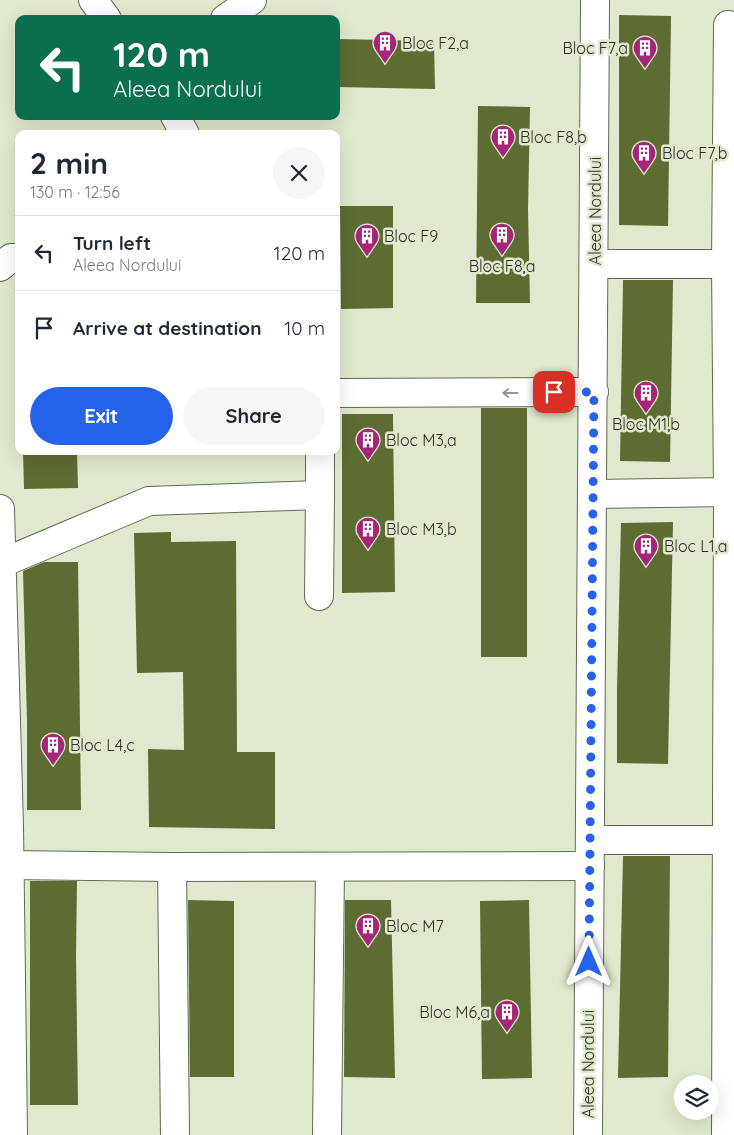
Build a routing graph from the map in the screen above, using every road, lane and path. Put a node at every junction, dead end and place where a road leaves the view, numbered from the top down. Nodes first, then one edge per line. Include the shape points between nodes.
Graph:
1 (93, 0) edge
2 (252, 0) edge
3 (596, 0) edge
4 (104, 15) edge
5 (231, 15) edge
6 (728, 25) dead end
7 (15, 258) edge
8 (595, 264) junction
9 (726, 264) junction
10 (0, 267) edge
11 (594, 392) junction
12 (340, 393) edge
13 (320, 455) edge
14 (728, 492) junction
15 (593, 494) junction
16 (320, 495) junction
17 (0, 509) edge
18 (2, 563) junction
19 (319, 596) dead end
20 (728, 840) junction
21 (590, 853) junction
22 (8, 865) junction
23 (172, 867) junction
24 (330, 867) junction
25 (13, 1135) edge
26 (175, 1135) edge
27 (328, 1135) edge
28 (588, 1135) edge
29 (726, 1135) edge

1 - 4 street
2 - 5 street
3 - 8 street, Aleea Nordului
6 - 9 street
7 - 10 street
8 - 9 street
8 - 11 street, Aleea Nordului
9 - 14 street
11 -> 12 street
11 - 15 street, Aleea Nordului
13 - 16 street
14 - 15 street
14 - 20 street
15 - 21 street, Aleea Nordului
16 - 18 street via 149,501
16 - 19 street
17 - 18 street
18 - 22 street
20 - 21 street
20 - 29 street
21 - 24 street
21 - 28 street, Aleea Nordului
22 - 23 street
22 - 25 street
23 - 24 street
23 - 26 street
24 - 27 street

